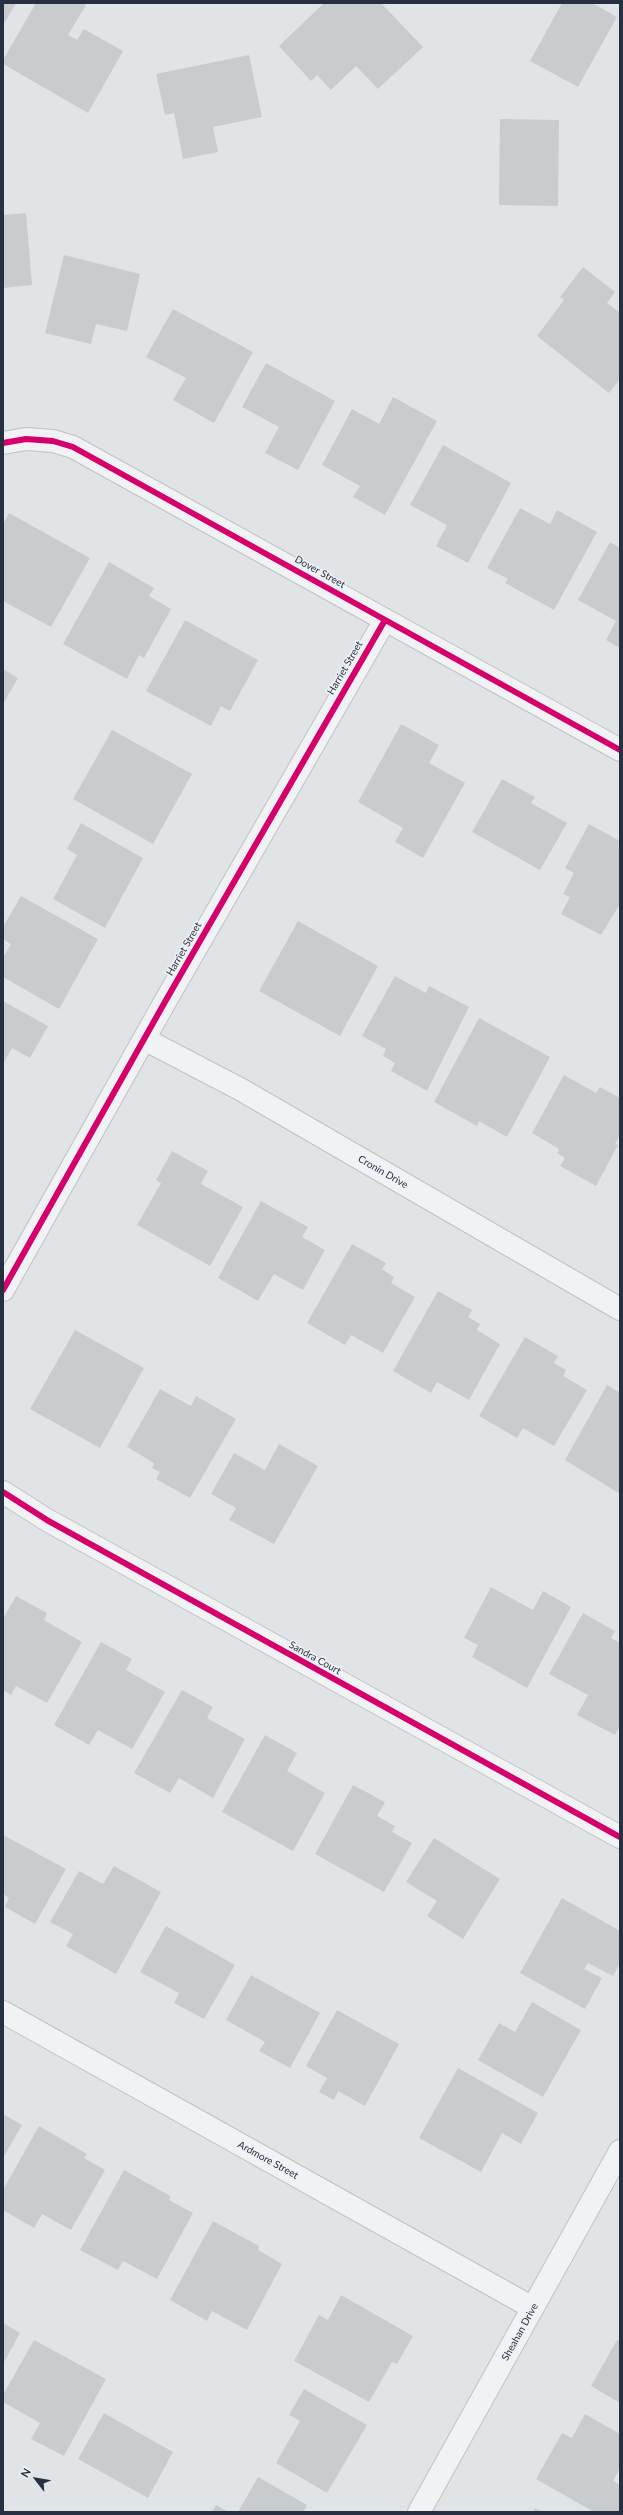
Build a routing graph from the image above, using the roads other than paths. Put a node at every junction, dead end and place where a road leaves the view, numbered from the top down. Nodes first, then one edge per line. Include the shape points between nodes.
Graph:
1 (3, 443) edge
2 (385, 620) junction
3 (620, 750) edge
4 (144, 1039) junction
5 (3, 1290) edge
6 (620, 1309) edge
7 (3, 1492) edge
8 (620, 1837) edge
9 (3, 2012) edge
10 (620, 2151) edge
11 (533, 2308) junction
12 (419, 2512) edge

1 - 2 street, Dover Street via 26,439 53,441 73,447
2 - 3 street, Dover Street
2 - 4 street, Harriet Street
4 - 5 street, Harriet Street
4 - 6 street, Cronin Drive via 240,1089
7 - 8 street, Sandra Court via 47,1520
9 - 11 street, Ardmore Street
10 - 11 street, Sheahan Drive
11 - 12 street, Sheahan Drive

